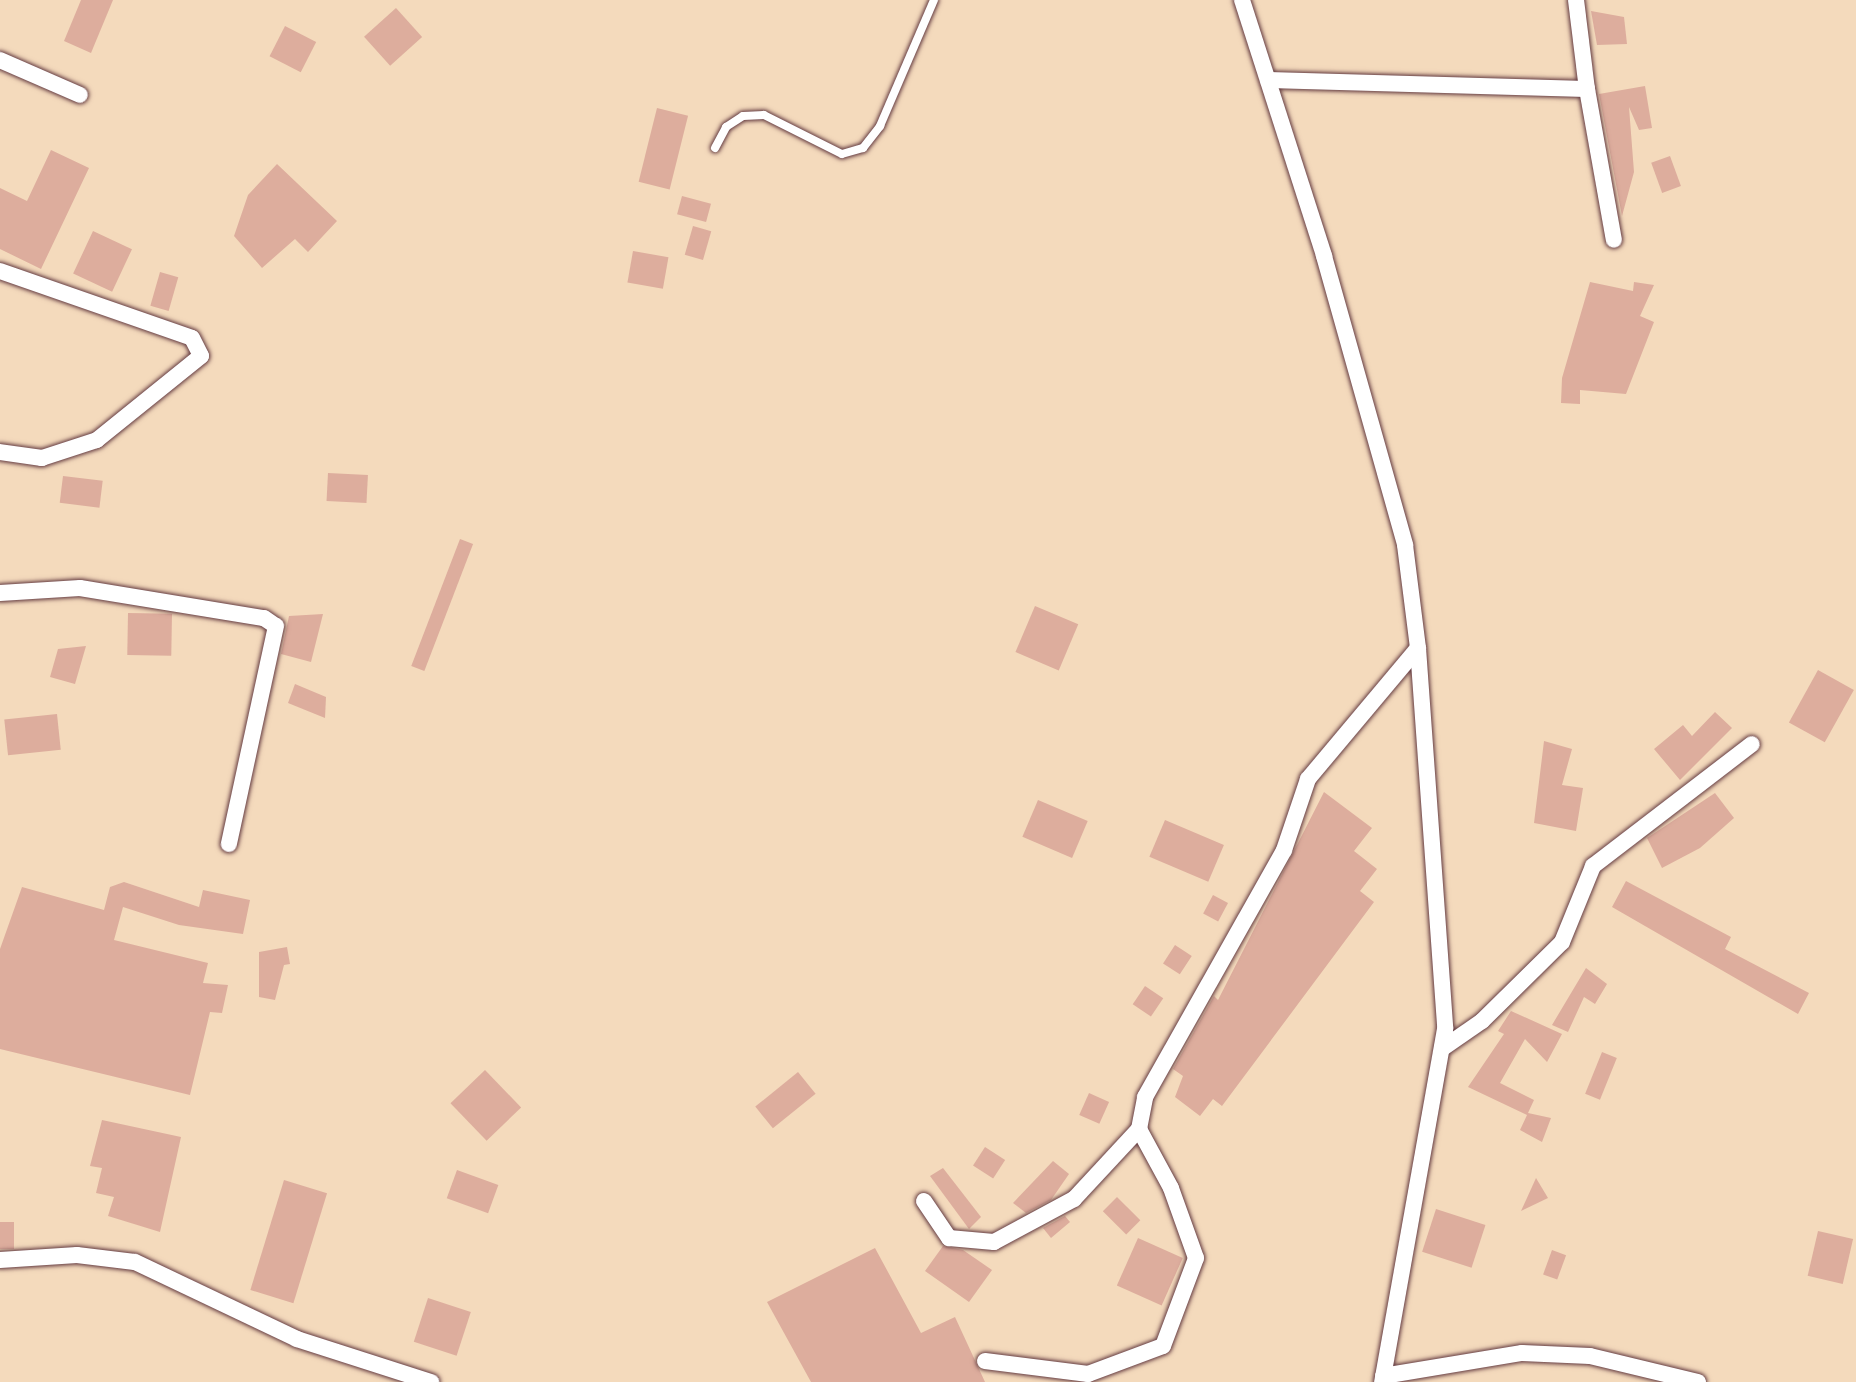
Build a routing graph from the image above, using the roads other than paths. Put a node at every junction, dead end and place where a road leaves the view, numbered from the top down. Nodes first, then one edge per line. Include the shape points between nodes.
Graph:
1 (934, 0) edge
2 (1242, 0) edge
3 (1576, 0) edge
4 (0, 60) edge
5 (1268, 80) junction
6 (1587, 89) junction
7 (80, 94) dead end
8 (715, 148) dead end
9 (1614, 240) dead end
10 (0, 271) edge
11 (0, 452) edge
12 (0, 593) edge
13 (1418, 648) junction
14 (1752, 744) dead end
15 (229, 844) dead end
16 (1443, 1048) junction
17 (1139, 1129) junction
18 (924, 1201) dead end
19 (0, 1260) edge
20 (985, 1361) dead end
21 (1382, 1379) edge
22 (431, 1382) edge
23 (1698, 1382) edge

1 - 8 lane via 880,126 863,148 842,154 764,115 743,116 726,127
2 - 5 street
3 - 6 street
4 - 7 street
5 - 6 street
5 - 13 street via 1405,545
6 - 9 street
10 - 11 street via 192,338 201,356 97,440 42,458
12 - 15 street via 80,588 264,618 276,626
13 - 16 street via 1439,891
13 - 17 street via 1308,779 1284,850 1145,1097
14 - 16 street via 1593,866 1562,942 1482,1021
16 - 21 street
17 - 18 street via 1074,1199 994,1242 949,1238
17 - 20 street via 1171,1188 1196,1258 1163,1346 1088,1374
19 - 22 street via 77,1255 135,1262 297,1339
21 - 23 street via 1542,1354 1590,1356

